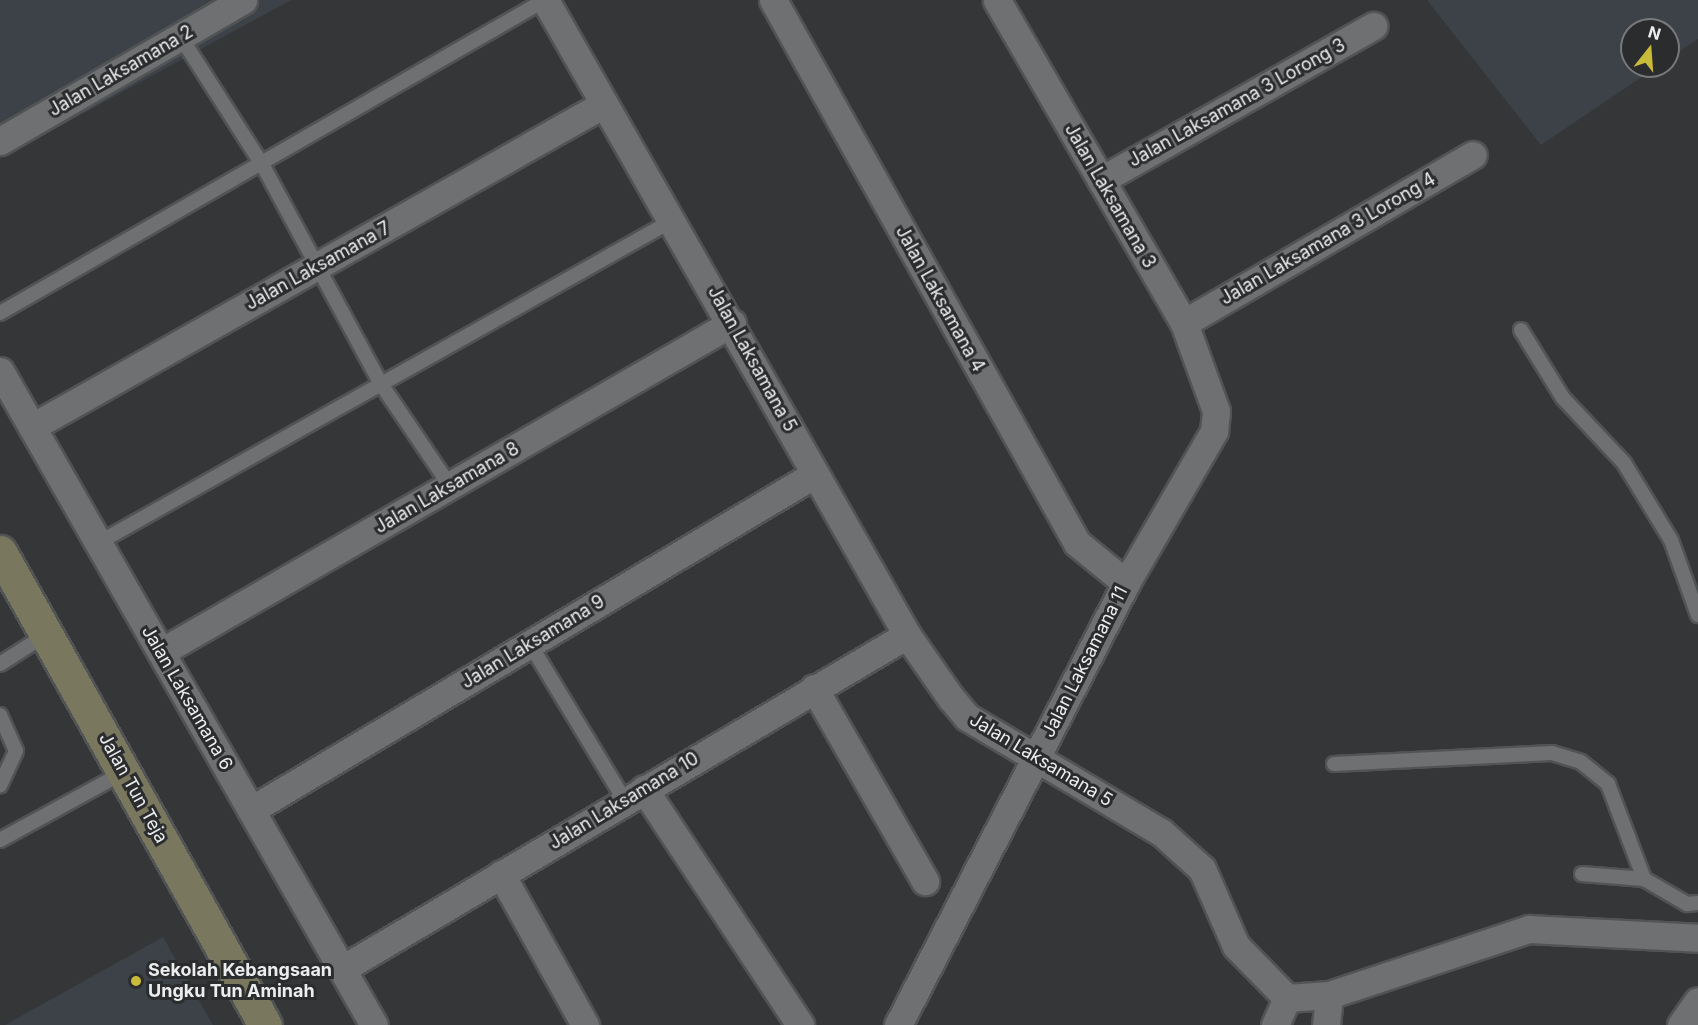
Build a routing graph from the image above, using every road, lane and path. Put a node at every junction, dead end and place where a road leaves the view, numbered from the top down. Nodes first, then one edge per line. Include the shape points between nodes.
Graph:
1 (243, 0) edge
2 (545, 0) edge
3 (773, 0) edge
4 (1006, 3) edge
5 (1373, 26) dead end
6 (180, 36) junction
7 (604, 104) junction
8 (0, 141) edge
9 (1473, 155) dead end
10 (262, 164) junction
11 (1101, 180) junction
12 (673, 220) junction
13 (316, 267) junction
14 (0, 313) edge
15 (732, 323) junction
16 (1184, 324) junction
17 (1521, 330) dead end
18 (0, 371) edge
19 (381, 384) junction
20 (1211, 397) joint
21 (32, 427) junction
22 (815, 474) junction
23 (450, 486) junction
24 (98, 543) junction
25 (0, 552) edge
26 (1126, 583) junction
27 (1698, 615) edge
28 (47, 634) junction
29 (907, 634) junction
30 (530, 644) junction
31 (161, 652) junction
32 (0, 664) edge
33 (814, 688) junction
34 (0, 715) edge
35 (1036, 758) junction
36 (1334, 764) dead end
37 (124, 772) junction
38 (0, 786) edge
39 (634, 795) junction
40 (251, 810) junction
41 (0, 840) edge
42 (501, 874) junction
43 (1582, 874) dead end
44 (1644, 879) junction
45 (925, 881) dead end
46 (1698, 903) edge
47 (1698, 938) edge
48 (342, 969) junction
49 (1329, 995) junction
50 (1287, 998) junction
51 (1698, 1001) edge
52 (265, 1025) edge
53 (374, 1025) edge
54 (585, 1025) edge
55 (800, 1025) edge
56 (898, 1025) edge
57 (1275, 1025) edge
58 (1326, 1025) edge
59 (1681, 1025) edge

1 - 6 street, Jalan Laksamana 2
2 - 7 street, Jalan Laksamana 5
2 - 10 lane
3 - 26 street, Jalan Laksamana 4 via 1077,543
4 - 11 street, Jalan Laksamana 3
5 - 11 street, Jalan Laksamana 3 Lorong 3
6 - 8 street, Jalan Laksamana 2
6 - 10 lane
7 - 12 street, Jalan Laksamana 5
7 - 13 street, Jalan Laksamana 7
9 - 16 street, Jalan Laksamana 3 Lorong 4
10 - 13 lane
10 - 14 lane
11 - 16 street, Jalan Laksamana 3
12 - 15 street, Jalan Laksamana 5
12 - 19 lane
13 - 19 lane
13 - 21 street, Jalan Laksamana 7
15 - 22 street, Jalan Laksamana 5
15 - 23 street, Jalan Laksamana 8
16 - 20 street, Jalan Laksamana 3
17 - 27 lane via 1563,398 1624,463 1671,540
18 - 21 street, Jalan Laksamana 6
19 - 23 lane
19 - 24 lane
20 - 26 street, Jalan Laksamana 11 via 1216,411 1214,431
21 - 24 street, Jalan Laksamana 6
22 - 29 street, Jalan Laksamana 5
22 - 30 street, Jalan Laksamana 9
23 - 31 street, Jalan Laksamana 8
24 - 31 street, Jalan Laksamana 6
25 - 28 street, Jalan Tun Teja
26 - 35 street, Jalan Laksamana 11
28 - 32 lane
28 - 37 street, Jalan Tun Teja
29 - 33 street, Jalan Laksamana 10
29 - 35 street, Jalan Laksamana 5 via 967,717
30 - 39 lane
30 - 40 street, Jalan Laksamana 9
31 - 40 street, Jalan Laksamana 6
33 - 39 street, Jalan Laksamana 10
33 - 45 street
34 - 38 lane via 16,751
35 - 50 street, Jalan Laksamana 5 via 1161,832 1202,868 1236,946
35 - 56 street, Jalan Laksamana 11
36 - 44 lane via 1552,753 1581,762 1608,784
37 - 41 lane
37 - 52 street, Jalan Tun Teja
39 - 42 street, Jalan Laksamana 10
39 - 55 street
40 - 48 street, Jalan Laksamana 6
42 - 48 street, Jalan Laksamana 10
42 - 54 street
43 - 44 lane
44 - 46 lane via 1687,904
47 - 49 street via 1529,929
48 - 53 street, Jalan Laksamana 6
49 - 50 street
49 - 58 street
50 - 57 street
51 - 59 street

